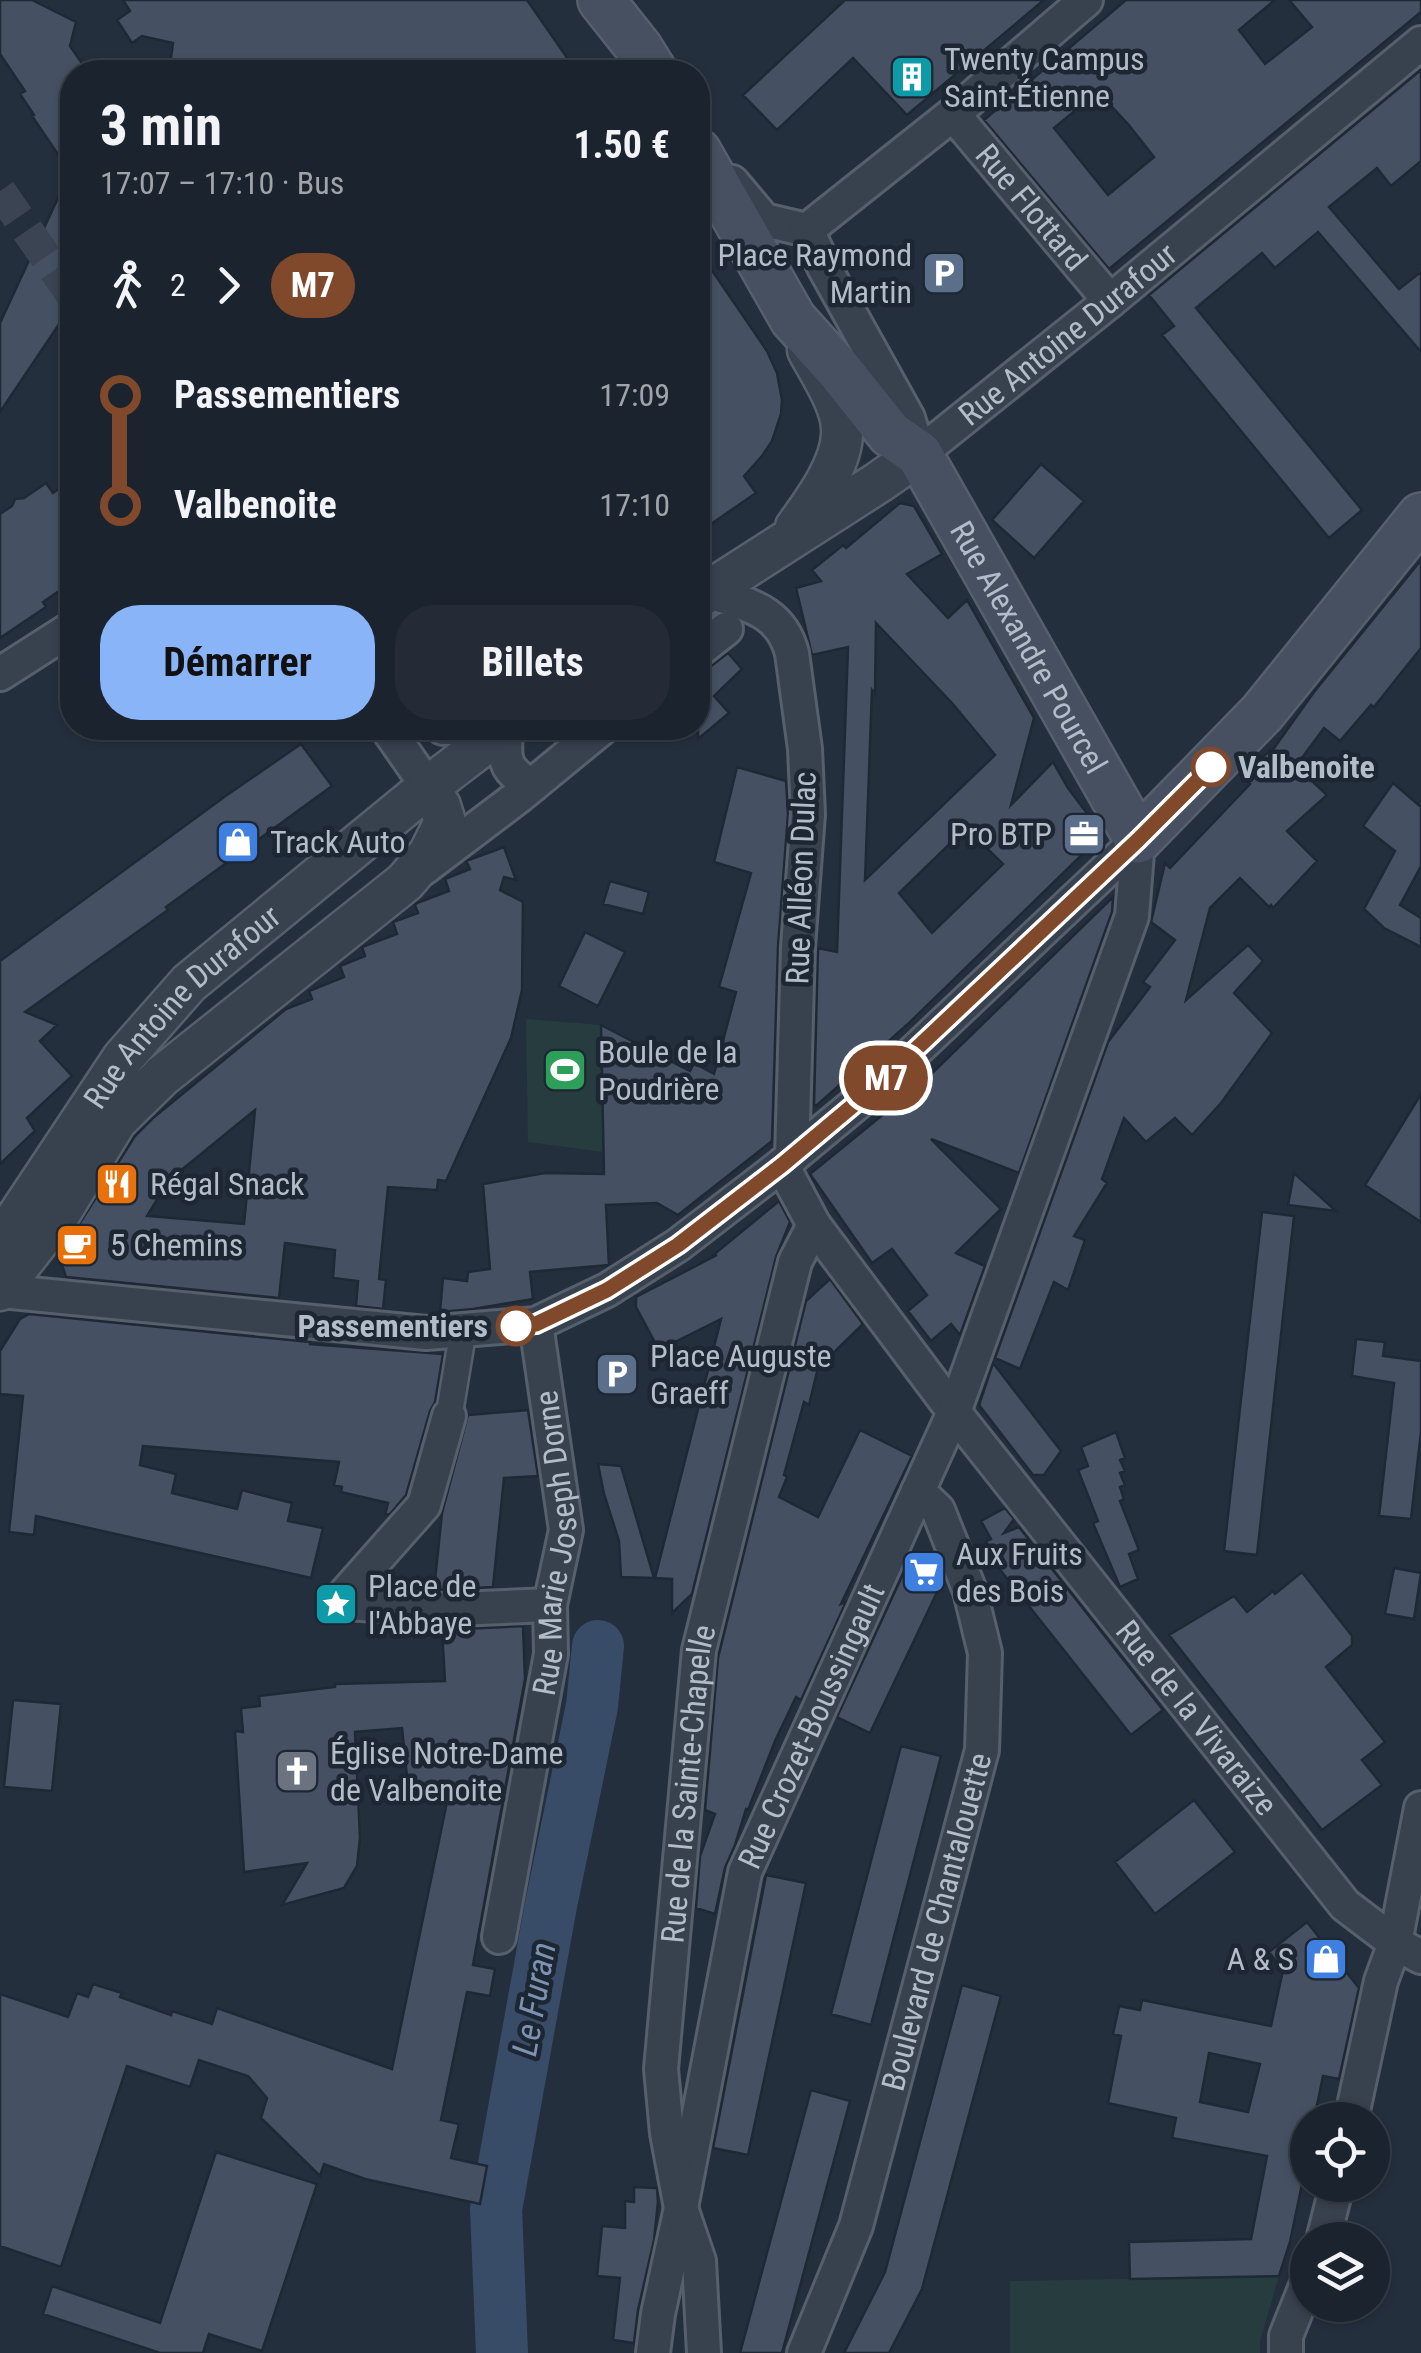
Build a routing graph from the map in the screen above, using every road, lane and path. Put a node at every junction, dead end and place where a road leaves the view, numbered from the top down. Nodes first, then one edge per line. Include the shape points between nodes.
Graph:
1 (601, 0) edge
2 (1086, 0) edge
3 (1421, 44) edge
4 (646, 60) edge
5 (954, 114) junction
6 (710, 161) edge
7 (710, 172) edge
8 (807, 230) junction
9 (1110, 301) junction
10 (793, 319) junction
11 (919, 454) junction
12 (1421, 516) edge
13 (787, 540) junction
14 (710, 589) edge
15 (710, 596) edge
16 (726, 629) dead end
17 (60, 636) edge
18 (710, 642) edge
19 (0, 674) edge
20 (392, 740) edge
21 (485, 740) edge
22 (500, 740) edge
23 (587, 740) edge
24 (532, 785) junction
25 (417, 796) junction
26 (1138, 840) junction
27 (405, 882) junction
28 (123, 1058) junction
29 (787, 1161) junction
30 (14, 1206) edge
31 (814, 1224) junction
32 (13, 1250) edge
33 (0, 1290) edge
34 (51, 1295) junction
35 (536, 1324) junction
36 (463, 1331) junction
37 (954, 1412) junction
38 (450, 1416) joint
39 (918, 1490) junction
40 (550, 1605) junction
41 (1421, 1808) edge
42 (499, 1936) dead end
43 (1408, 1950) edge
44 (1355, 2102) edge
45 (680, 2208) junction
46 (1292, 2322) edge
47 (653, 2353) edge
48 (704, 2353) edge
49 (804, 2353) edge
50 (1286, 2353) edge

1 - 4 main road
2 - 5 street
3 - 9 street, Rue Antoine Durafour
5 - 8 street
5 - 9 street, Rue Flottard
6 - 8 street via 764,220
7 - 10 main road, Rue Alexandre Pourcel
8 - 11 street, Rue Alexandre Pourcel via 908,418
9 - 11 street, Rue Antoine Durafour
10 - 11 main road, Rue Alexandre Pourcel via 890,434
10 - 13 street, Rue Alexandre Pourcel via 842,429 821,491
11 - 13 street, Rue Antoine Durafour
11 - 26 main road, Rue Alexandre Pourcel
12 - 26 main road via 1262,713
13 - 14 street, Rue Antoine Durafour
15 - 29 street, Rue Alléon Dulac via 773,618 792,652 808,814
16 - 18 street
17 - 19 street
20 - 25 street
21 - 25 street, Rue Antoine Durafour
22 - 24 street via 515,775
23 - 24 street, Rue Antoine Durafour
24 - 27 street, Rue Antoine Durafour
25 - 27 street, Rue Antoine Durafour via 440,806 444,822
25 - 28 street, Rue Antoine Durafour via 189,983
26 - 29 street via 881,1082
26 - 37 street, Rue Crozet-Boussingault via 1132,916
27 - 32 street, Rue Antoine Durafour via 162,1076 116,1121 58,1216
28 - 30 street, Rue Antoine Durafour
28 - 32 street via 101,1116
29 - 31 street, Rue de la Vivaraize
29 - 35 street via 678,1245
30 - 32 street, Rue Antoine Durafour
31 - 37 street, Rue de la Vivaraize
31 - 45 street, Rue de la Sainte-Chapelle via 795,1262 698,1650 661,2069
32 - 33 street, Rue Antoine Durafour
32 - 34 street
33 - 34 street
34 - 36 street via 426,1333
35 - 36 street
35 - 40 street, Rue Marie Joseph Dorne via 566,1530
36 - 38 street
37 - 39 street, Rue Crozet-Boussingault
37 - 43 street, Rue de la Vivaraize via 1345,1905
38 - 40 street via 424,1505 338,1602 434,1610
39 - 45 street, Rue Crozet-Boussingault via 745,1872
39 - 49 street, Boulevard de Chantalouette via 938,1510 970,1591 985,1653 982,1750 856,2226
40 - 42 street, Rue Marie Joseph Dorne via 551,1654
41 - 43 street
43 - 44 street via 1381,1981
45 - 47 street, Rue Crozet-Boussingault
45 - 48 street, Rue de la Sainte-Chapelle via 699,2261
46 - 50 street

